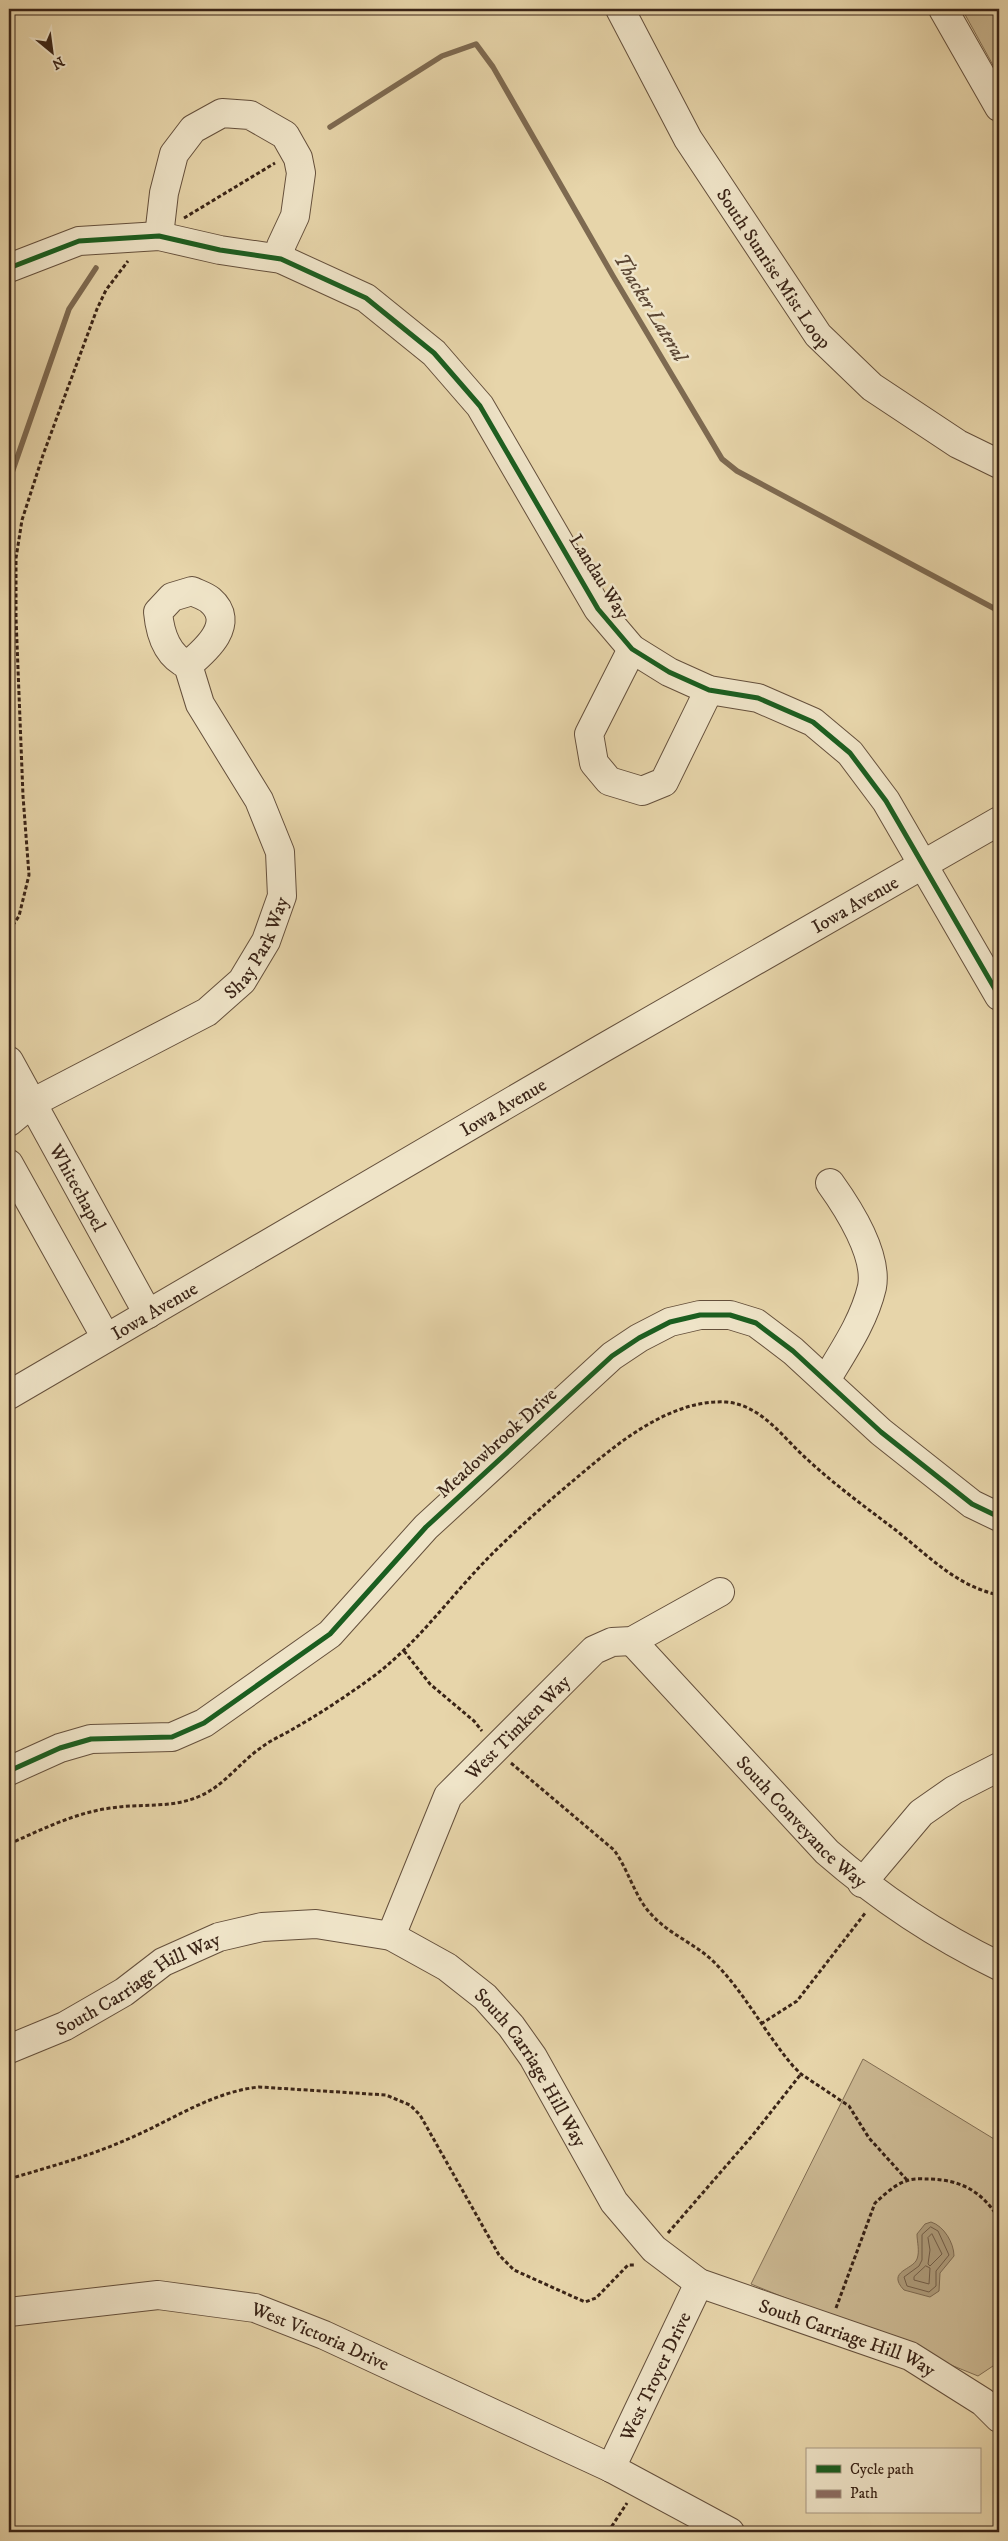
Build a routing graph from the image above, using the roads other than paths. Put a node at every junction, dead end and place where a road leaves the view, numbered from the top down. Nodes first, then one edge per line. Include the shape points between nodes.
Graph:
1 (620, 9) edge
2 (943, 9) edge
3 (999, 107) edge
4 (159, 236) junction
5 (281, 259) junction
6 (9, 268) edge
7 (999, 464) edge
8 (632, 649) junction
9 (188, 666) dead end
10 (709, 690) junction
11 (999, 820) edge
12 (924, 864) junction
13 (999, 995) edge
14 (9, 1061) edge
15 (32, 1103) junction
16 (9, 1122) edge
17 (9, 1164) edge
18 (830, 1183) dead end
19 (148, 1314) junction
20 (106, 1338) junction
21 (826, 1380) junction
22 (9, 1395) edge
23 (999, 1517) edge
24 (720, 1592) dead end
25 (632, 1642) junction
26 (999, 1767) edge
27 (9, 1772) edge
28 (871, 1889) junction
29 (391, 1936) junction
30 (999, 1966) edge
31 (9, 2049) edge
32 (699, 2283) junction
33 (9, 2312) edge
34 (994, 2402) edge
35 (611, 2468) junction
36 (730, 2532) edge

1 - 7 street, South Sunrise Mist Loop via 688,139 818,335 872,387 958,444
2 - 3 street
4 - 5 street, Landau Way
4 - 5 street via 164,193 174,154 193,129 222,113 250,115 285,135 301,173 295,216 281,246
4 - 6 street, Landau Way via 79,241
5 - 8 street, Landau Way via 366,298 434,353 480,406 598,609
8 - 10 street, Landau Way via 669,672
8 - 10 street via 590,734 594,763 609,781 642,792 664,782
9 - 15 street, Shay Park Way via 200,704 259,800 280,852 282,896 266,941 242,981 207,1012
10 - 12 street, Landau Way via 758,698 813,722 850,753 886,802
11 - 12 street, Iowa Avenue
12 - 13 street, Landau Way
12 - 19 street, Iowa Avenue
14 - 15 street, Whitechapel
15 - 16 street, Shay Park Way
15 - 19 street, Whitechapel
17 - 20 street
18 - 21 street via 848,1207 869,1254 872,1286 860,1322
19 - 20 street, Iowa Avenue
20 - 22 street, Iowa Avenue
21 - 23 street, Meadowbrook Drive via 881,1432 972,1504
21 - 27 street, Meadowbrook Drive via 756,1323 730,1315 700,1315 670,1322 612,1356 426,1527 330,1634 204,1723 172,1737 91,1739 60,1748
24 - 25 street, West Timken Way
25 - 28 street, South Conveyance Way via 827,1852
25 - 29 street, West Timken Way via 612,1642 594,1650 448,1796
26 - 28 street via 954,1790 922,1813
28 - 30 street, South Conveyance Way via 958,1946
29 - 31 street, South Carriage Hill Way via 316,1924 262,1926 219,1937 163,1962 124,1992 65,2026
29 - 32 street, South Carriage Hill Way via 448,1967 485,1997 511,2026 533,2057 614,2202 654,2249
32 - 34 street, South Carriage Hill Way via 910,2356
32 - 35 street, West Troyer Drive
33 - 35 street, West Victoria Drive via 158,2295 255,2308 324,2335
35 - 36 street, West Victoria Drive

